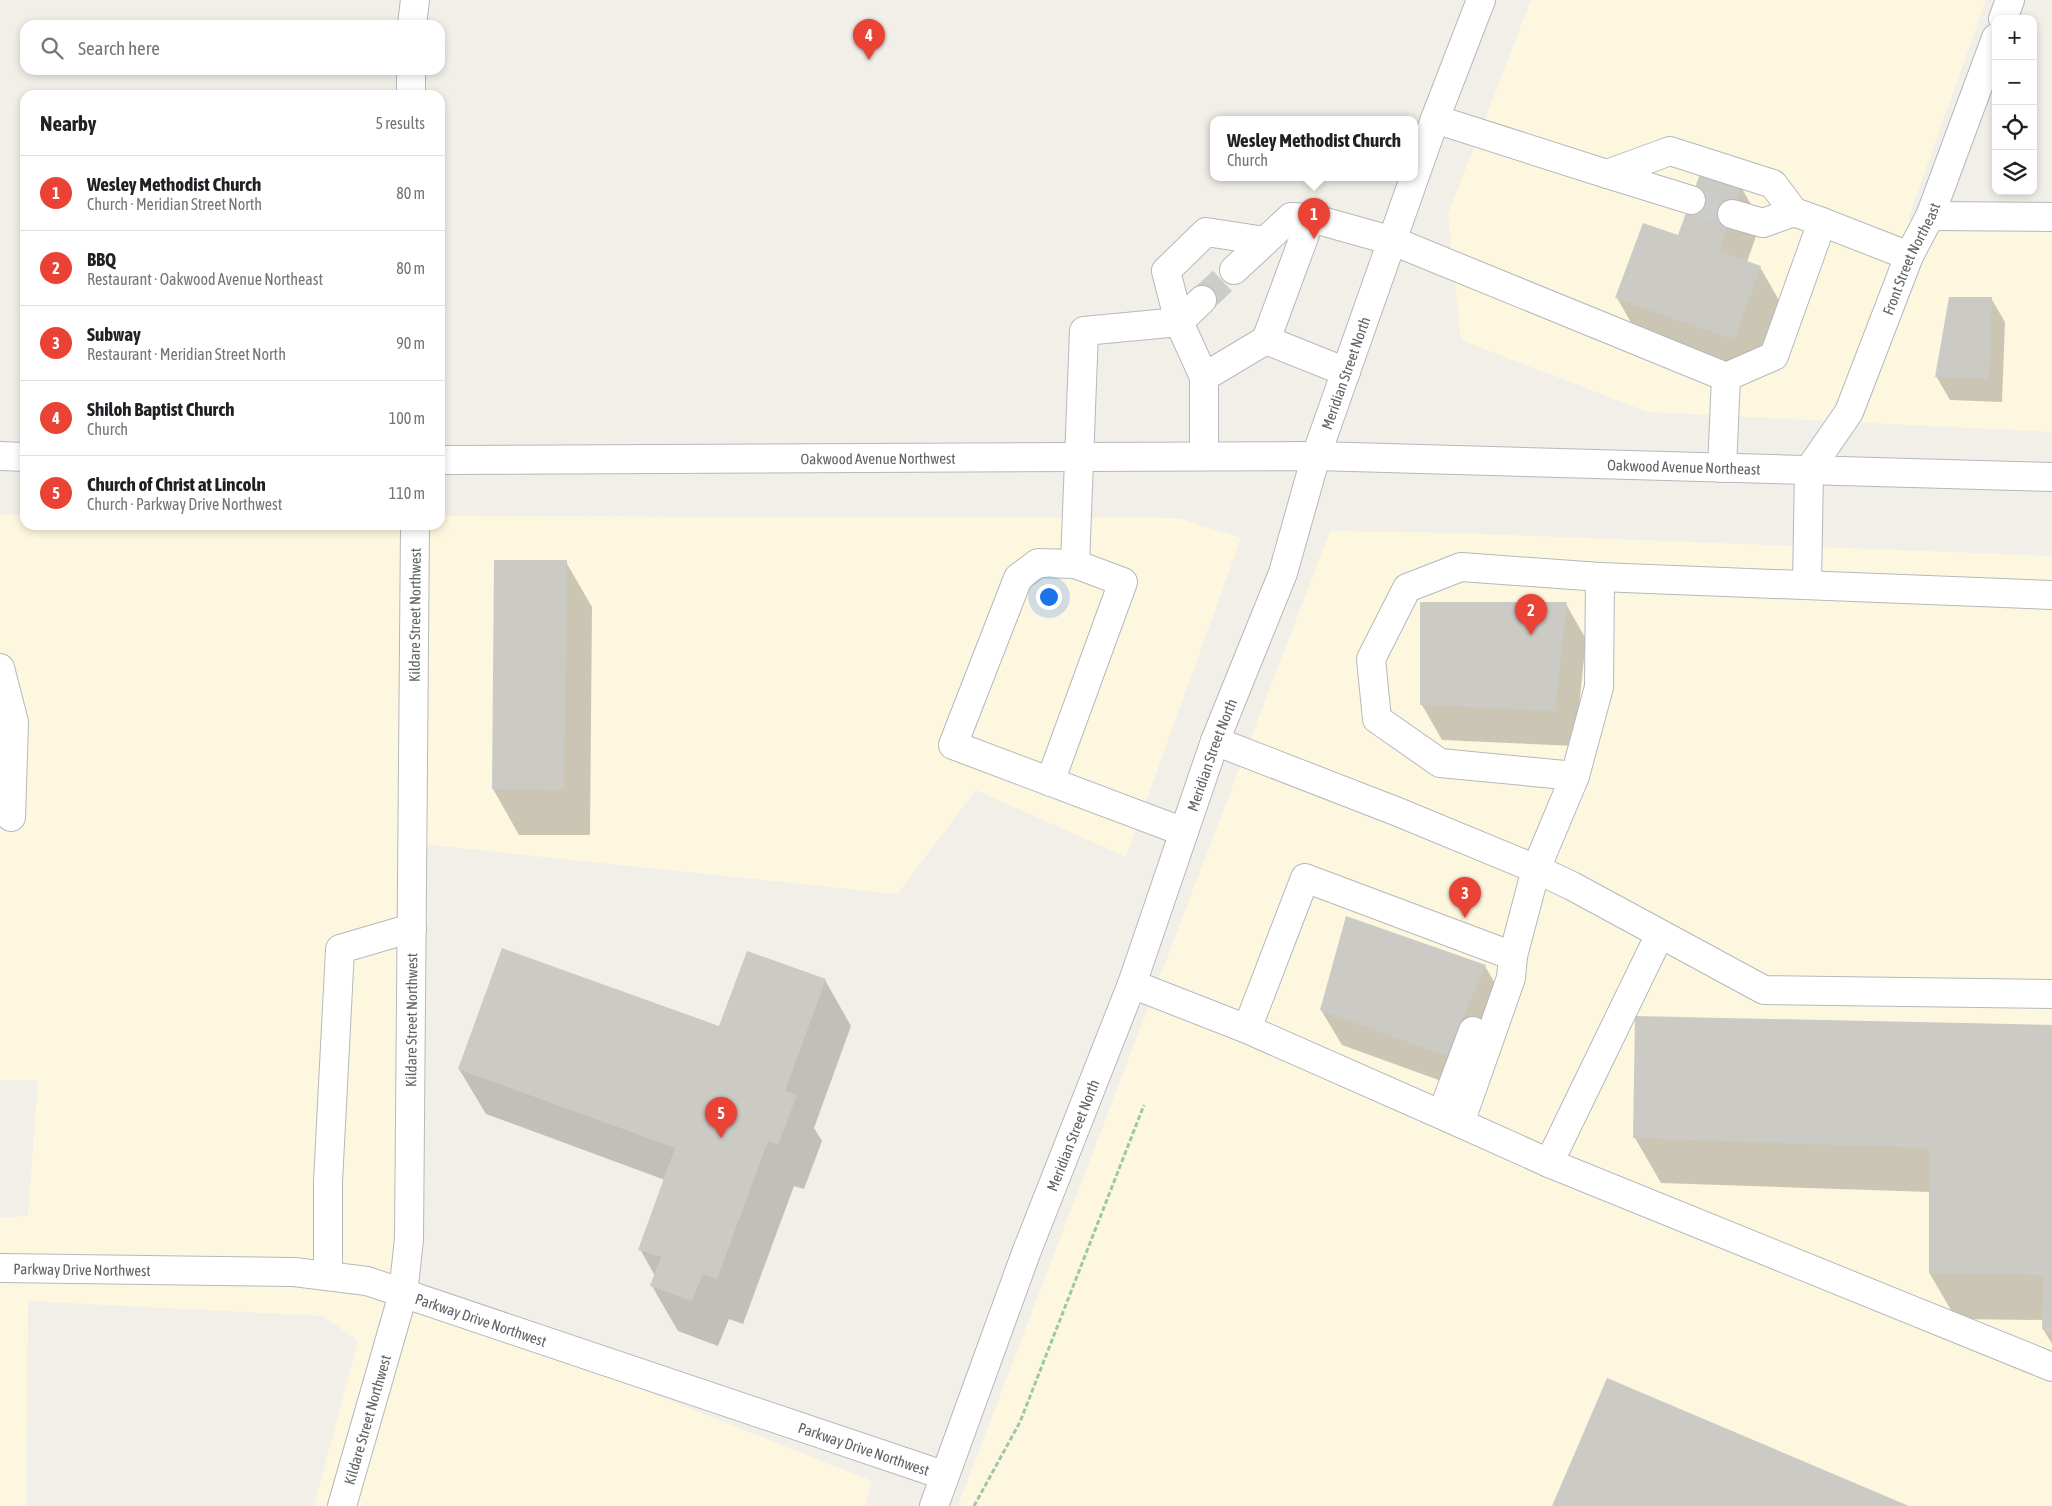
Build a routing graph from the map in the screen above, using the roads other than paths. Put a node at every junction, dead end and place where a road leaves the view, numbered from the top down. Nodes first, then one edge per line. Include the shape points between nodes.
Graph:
1 (415, 0) edge
2 (1481, 0) edge
3 (2010, 0) edge
4 (2004, 15) edge
5 (413, 20) edge
6 (1992, 49) edge
7 (411, 75) edge
8 (411, 90) edge
9 (1435, 119) junction
10 (1418, 168) edge
11 (1607, 174) junction
12 (1414, 181) edge
13 (1691, 200) tunnel mouth
14 (1794, 212) junction
15 (1732, 214) tunnel mouth
16 (1930, 216) junction
17 (2052, 216) edge
18 (1311, 218) junction
19 (1822, 222) junction
20 (1265, 241) junction
21 (1393, 241) junction
22 (1908, 256) junction
23 (1234, 270) tunnel mouth
24 (1202, 300) tunnel mouth
25 (1180, 322) junction
26 (1266, 340) junction
27 (1346, 372) junction
28 (1204, 377) junction
29 (1726, 377) junction
30 (0, 456) edge
31 (1204, 456) junction
32 (1316, 456) junction
33 (20, 457) edge
34 (1081, 457) junction
35 (445, 460) edge
36 (1722, 468) junction
37 (1809, 470) junction
38 (2052, 477) edge
39 (415, 530) edge
40 (1075, 564) junction
41 (1600, 576) junction
42 (1806, 585) junction
43 (2052, 595) edge
44 (0, 668) edge
45 (1215, 741) junction
46 (1575, 776) junction
47 (1050, 782) junction
48 (11, 817) dead end
49 (1184, 832) junction
50 (1536, 869) junction
51 (412, 928) junction
52 (1660, 934) junction
53 (1512, 967) junction
54 (1132, 984) junction
55 (2052, 994) edge
56 (1247, 1029) junction
57 (1451, 1118) junction
58 (1549, 1163) junction
59 (0, 1268) edge
60 (328, 1276) junction
61 (403, 1294) junction
62 (2052, 1367) edge
63 (943, 1475) junction
64 (342, 1506) edge
65 (934, 1506) edge

1 - 5 street
2 - 9 street, Meridian Street North
3 - 4 street
6 - 16 street, Front Street Northeast
7 - 8 street
9 - 10 street, Meridian Street North
9 - 11 street
11 - 13 street
11 - 14 street via 1670,151 1773,184
12 - 21 street, Meridian Street North
14 - 15 street via 1763,223
14 - 19 street
16 - 17 street
16 - 22 street, Front Street Northeast
18 - 20 street via 1291,217
18 - 21 street
18 - 26 street
19 - 22 street
19 - 29 street via 1774,356
20 - 23 street
20 - 25 street via 1206,232 1166,271
21 - 27 street, Meridian Street North
21 - 29 street
22 - 37 street, Front Street Northeast via 1849,412
24 - 25 street
25 - 28 street
25 - 34 street via 1084,331
26 - 27 street
26 - 28 street
27 - 32 street, Meridian Street North
28 - 31 street
29 - 36 street
30 - 33 street
31 - 32 street, Oakwood Avenue Northwest
31 - 34 street, Oakwood Avenue Northwest
32 - 36 street, Oakwood Avenue Northeast
32 - 45 street, Meridian Street North via 1283,573
34 - 35 street, Oakwood Avenue Northwest
34 - 40 street
36 - 37 street, Oakwood Avenue Northeast
37 - 38 street, Oakwood Avenue Northeast
37 - 42 street
39 - 51 street, Kildare Street Northwest
40 - 47 street via 1123,582
40 - 47 street via 1038,563 1018,578 953,746
41 - 42 street
41 - 46 street via 1599,687
41 - 46 street via 1461,568 1407,588 1371,659 1377,719 1440,763
42 - 43 street
44 - 48 street via 14,722
45 - 49 street, Meridian Street North
45 - 50 street
46 - 50 street
47 - 49 street
49 - 54 street, Meridian Street North
50 - 52 street
50 - 53 street
51 - 60 street via 340,949 328,1182
51 - 61 street, Kildare Street Northwest via 409,1239
52 - 55 street via 1764,990
52 - 58 street
53 - 56 street via 1305,878
53 - 57 street via 1490,985
54 - 56 street
54 - 63 street, Meridian Street North
56 - 57 street
57 - 58 street
58 - 62 street
59 - 60 street, Parkway Drive Northwest via 294,1272
60 - 61 street, Parkway Drive Northwest via 367,1281
61 - 63 street, Parkway Drive Northwest
61 - 64 street, Kildare Street Northwest
63 - 65 street, Meridian Street North

